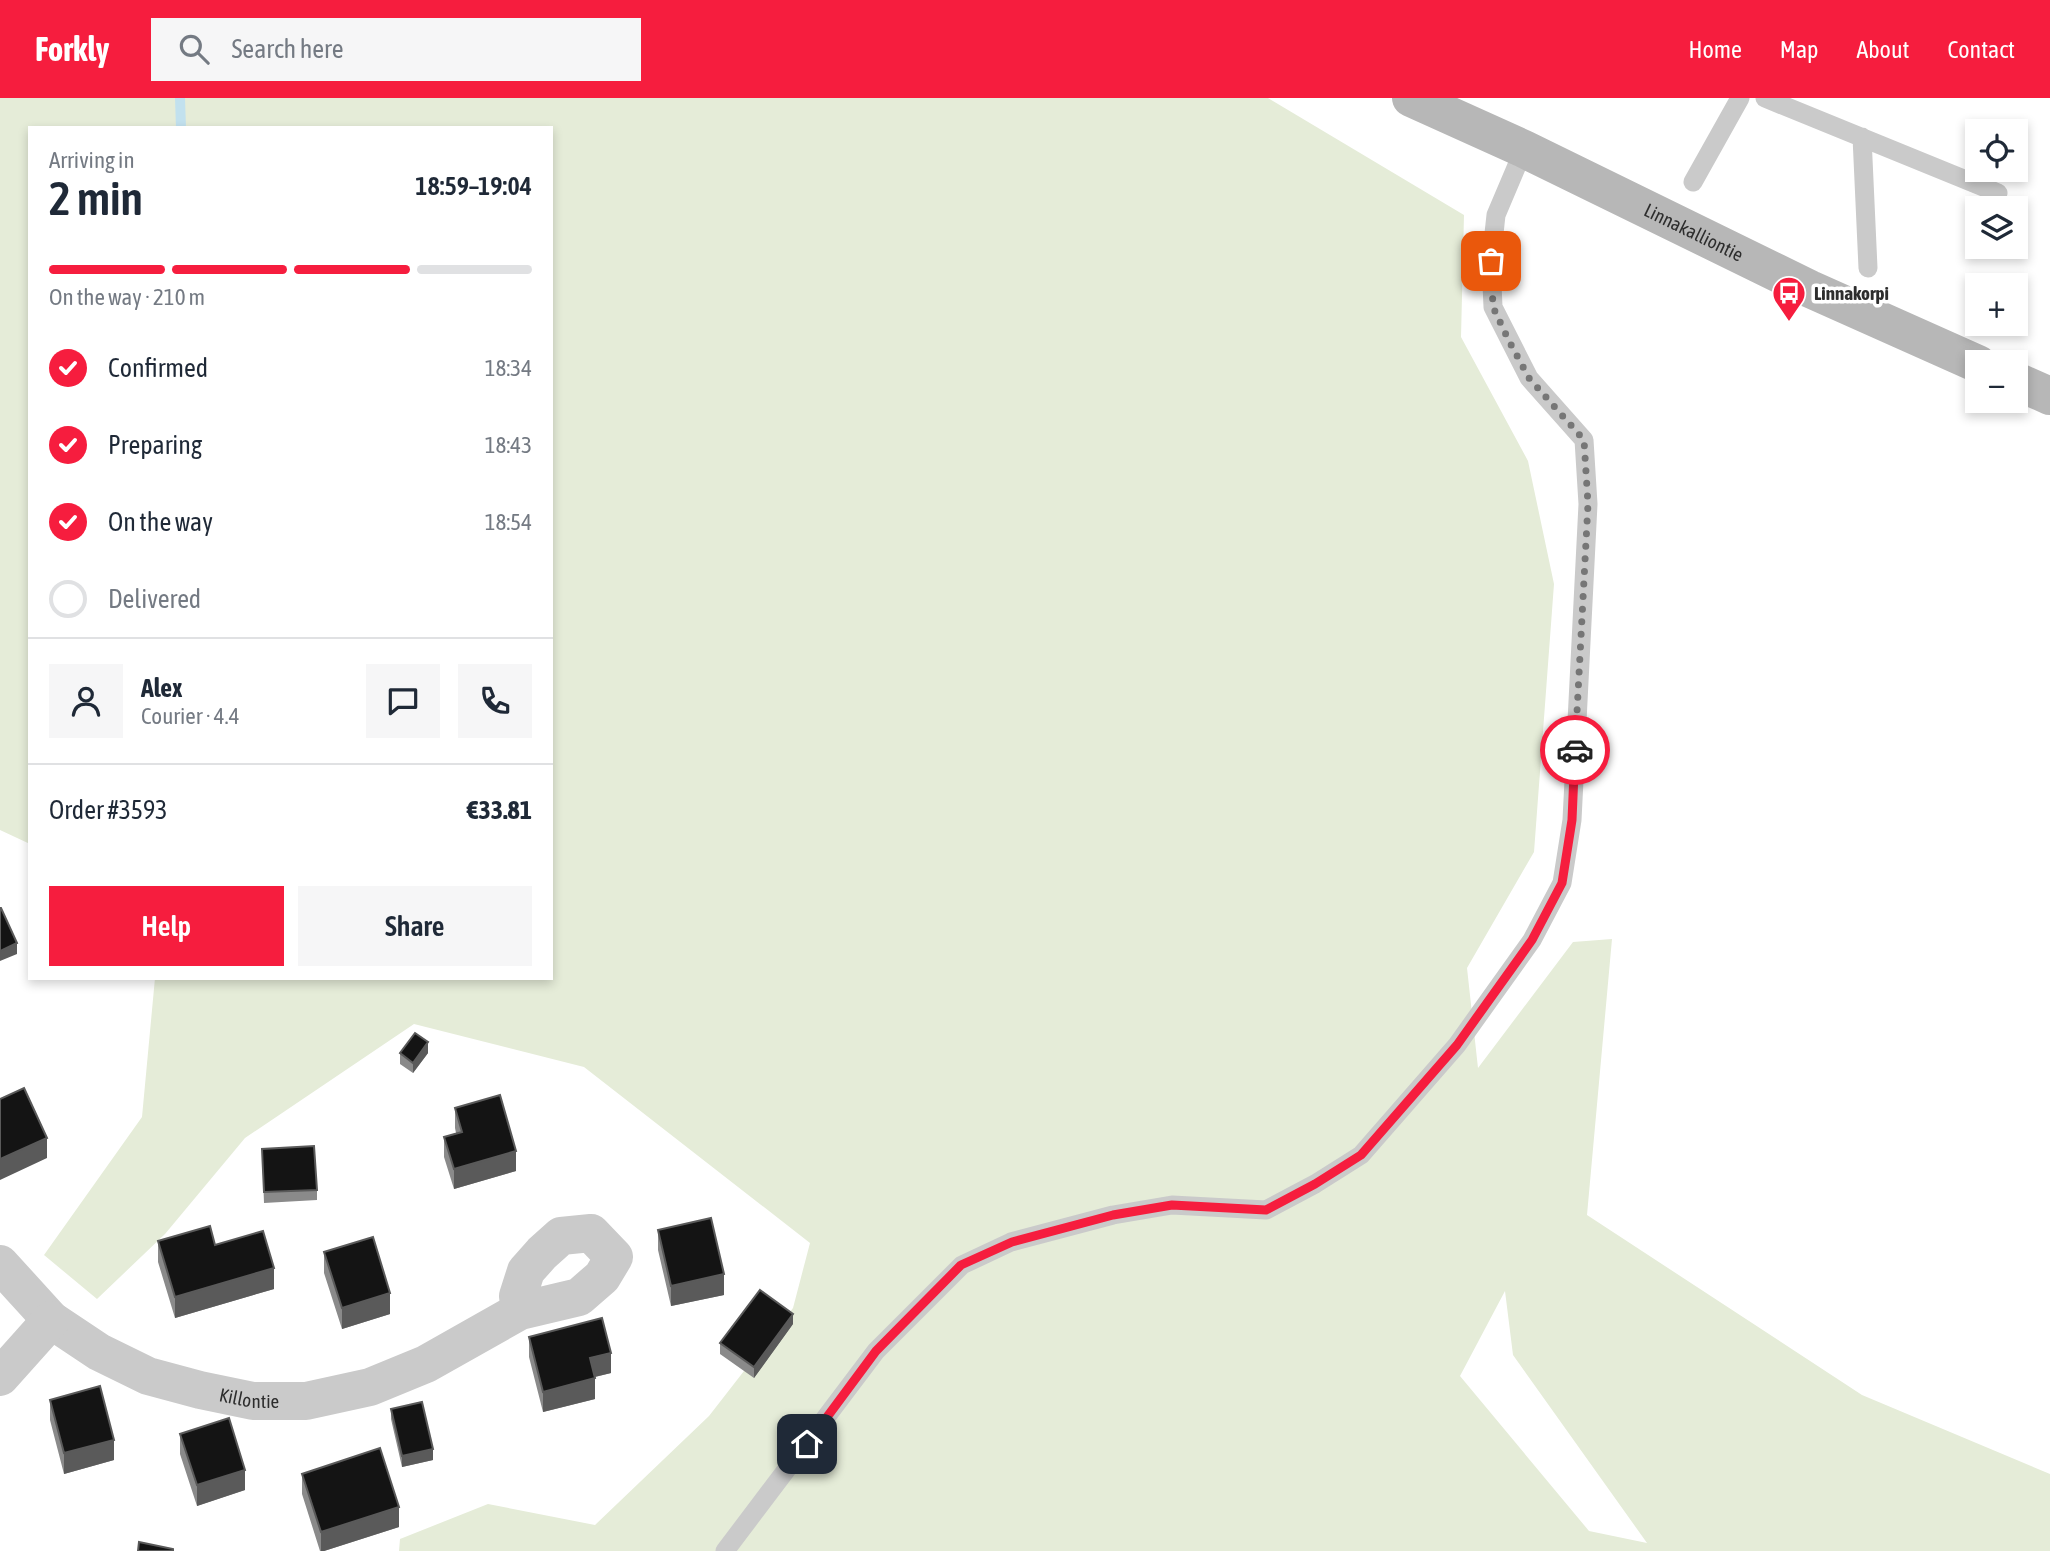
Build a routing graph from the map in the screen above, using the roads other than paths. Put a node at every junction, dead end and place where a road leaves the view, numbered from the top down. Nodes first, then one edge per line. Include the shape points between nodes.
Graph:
1 (1411, 98) edge
2 (1740, 98) edge
3 (1765, 98) edge
4 (1862, 137) junction
5 (1524, 149) junction
6 (1693, 181) dead end
7 (1998, 193) dead end
8 (1868, 268) dead end
9 (1965, 357) edge
10 (2028, 386) edge
11 (2050, 396) edge
12 (0, 1264) edge
13 (520, 1311) dead end
14 (51, 1320) junction
15 (0, 1377) edge
16 (725, 1551) edge

1 - 5 main road, Linnakalliontie
2 - 6 lane
3 - 4 lane
4 - 7 lane
4 - 8 lane
5 - 9 main road, Linnakalliontie via 1810,289
5 - 16 lane via 1496,215 1493,307 1529,378 1584,440 1588,504 1572,820 1562,883 1532,940 1457,1045 1361,1155 1315,1184 1266,1210 1172,1205 1113,1215 1012,1242 961,1265 876,1351
10 - 11 main road
12 - 14 street, Killontie
13 - 14 street, Killontie via 426,1364 370,1387 306,1401 253,1401 148,1376 99,1352
14 - 15 street

